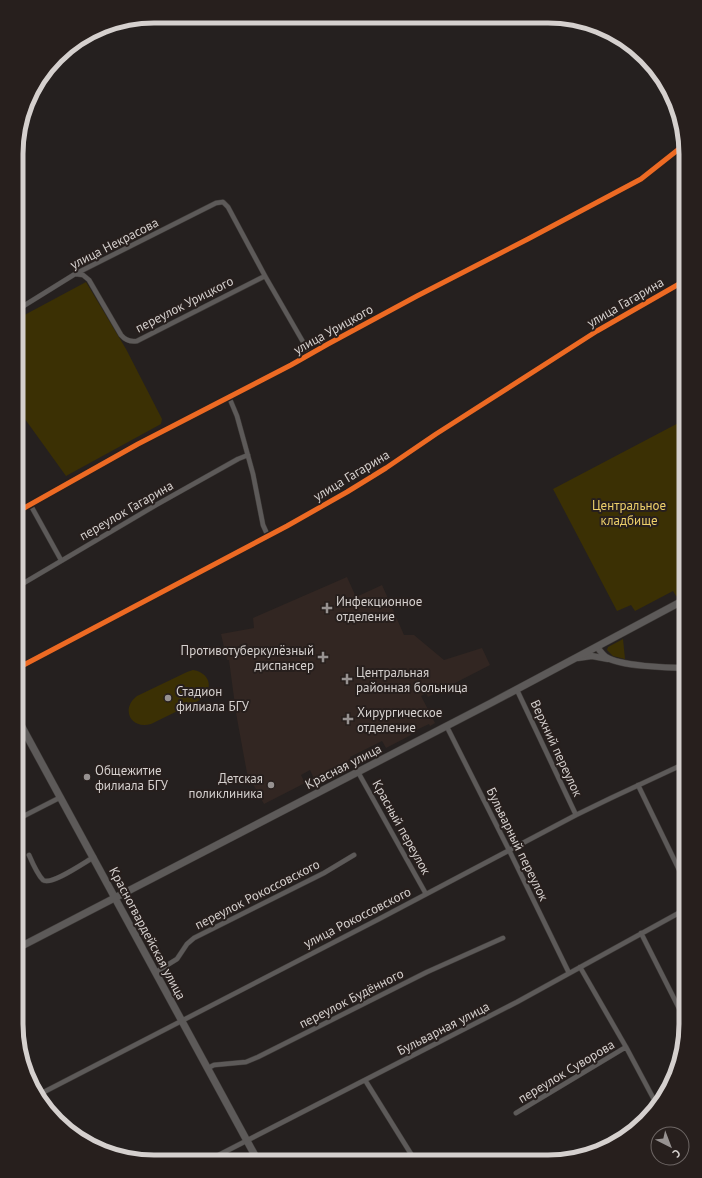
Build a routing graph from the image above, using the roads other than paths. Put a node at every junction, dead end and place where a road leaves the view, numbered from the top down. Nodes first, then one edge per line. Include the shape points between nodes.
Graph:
1 (679, 149) edge
2 (75, 274) junction
3 (265, 276) junction
4 (679, 284) edge
5 (23, 306) edge
6 (310, 354) junction
7 (229, 397) junction
8 (248, 455) junction
9 (30, 504) junction
10 (23, 508) edge
11 (268, 536) junction
12 (61, 560) junction
13 (23, 583) edge
14 (679, 603) edge
15 (597, 647) junction
16 (578, 658) junction
17 (616, 661) junction
18 (23, 665) edge
19 (679, 668) edge
20 (517, 690) junction
21 (447, 726) junction
22 (23, 729) edge
23 (679, 766) edge
24 (358, 772) junction
25 (638, 786) junction
26 (61, 797) junction
27 (576, 815) junction
28 (23, 816) edge
29 (510, 850) junction
30 (29, 855) dead end
31 (354, 855) dead end
32 (94, 857) junction
33 (679, 870) edge
34 (426, 894) junction
35 (115, 897) junction
36 (679, 913) edge
37 (641, 933) junction
38 (503, 938) dead end
39 (23, 945) edge
40 (580, 967) junction
41 (156, 972) junction
42 (569, 973) junction
43 (679, 1008) edge
44 (182, 1020) junction
45 (626, 1047) junction
46 (208, 1068) junction
47 (365, 1080) junction
48 (43, 1092) edge
49 (654, 1100) edge
50 (516, 1113) dead end
51 (247, 1141) junction
52 (219, 1155) edge
53 (255, 1155) edge
54 (412, 1155) edge

1 - 6 street, улица Урицкого via 641,179
2 - 3 street, переулок Урицкого via 89,280 121,335 133,342
2 - 3 street, улица Некрасова via 216,203 223,202
2 - 5 street, улица Некрасова
3 - 6 street
4 - 11 street, улица Гагарина via 597,331 365,481
6 - 7 street, улица Урицкого
7 - 8 street
7 - 9 street, улица Урицкого
8 - 11 street via 263,525
8 - 12 street, переулок Гагарина
9 - 10 street, улица Урицкого
9 - 12 street
11 - 18 street, улица Гагарина
12 - 13 street, переулок Гагарина
14 - 15 main road, Красная улица
15 - 16 main road, Красная улица
15 - 17 street via 606,657
16 - 17 street via 592,656
16 - 20 main road, Красная улица
17 - 19 street
20 - 21 main road, Красная улица
20 - 27 street, Верхний переулок
21 - 24 main road, Красная улица
21 - 29 street, Бульварный переулок
22 - 26 main road, Красногвардейская улица
23 - 25 street, улица Рокоссовского
24 - 34 street, Красный переулок
24 - 35 main road, Красная улица
25 - 27 street, улица Рокоссовского
25 - 33 street
26 - 28 street
26 - 32 main road, Красногвардейская улица
27 - 29 street, улица Рокоссовского
29 - 34 street, улица Рокоссовского
29 - 42 street, Бульварный переулок
30 - 32 street via 41,877 47,882
31 - 41 street, переулок Рокоссовского via 324,873 194,938 177,959
32 - 35 main road, Красногвардейская улица
34 - 44 street, улица Рокоссовского
35 - 39 main road, Красная улица
35 - 41 main road, Красногвардейская улица
36 - 37 street, Бульварная улица
37 - 40 street, Бульварная улица
37 - 43 street
38 - 46 street, переулок Будённого via 427,972 258,1058
40 - 42 street, Бульварная улица
40 - 45 street
41 - 44 main road, Красногвардейская улица
42 - 47 street, Бульварная улица
44 - 46 main road, Красногвардейская улица
44 - 48 street, улица Рокоссовского
45 - 49 street
45 - 50 street, переулок Суворова
46 - 51 main road, Красногвардейская улица
47 - 51 street, Бульварная улица
47 - 54 street
51 - 52 street, Бульварная улица
51 - 53 main road, Красногвардейская улица

